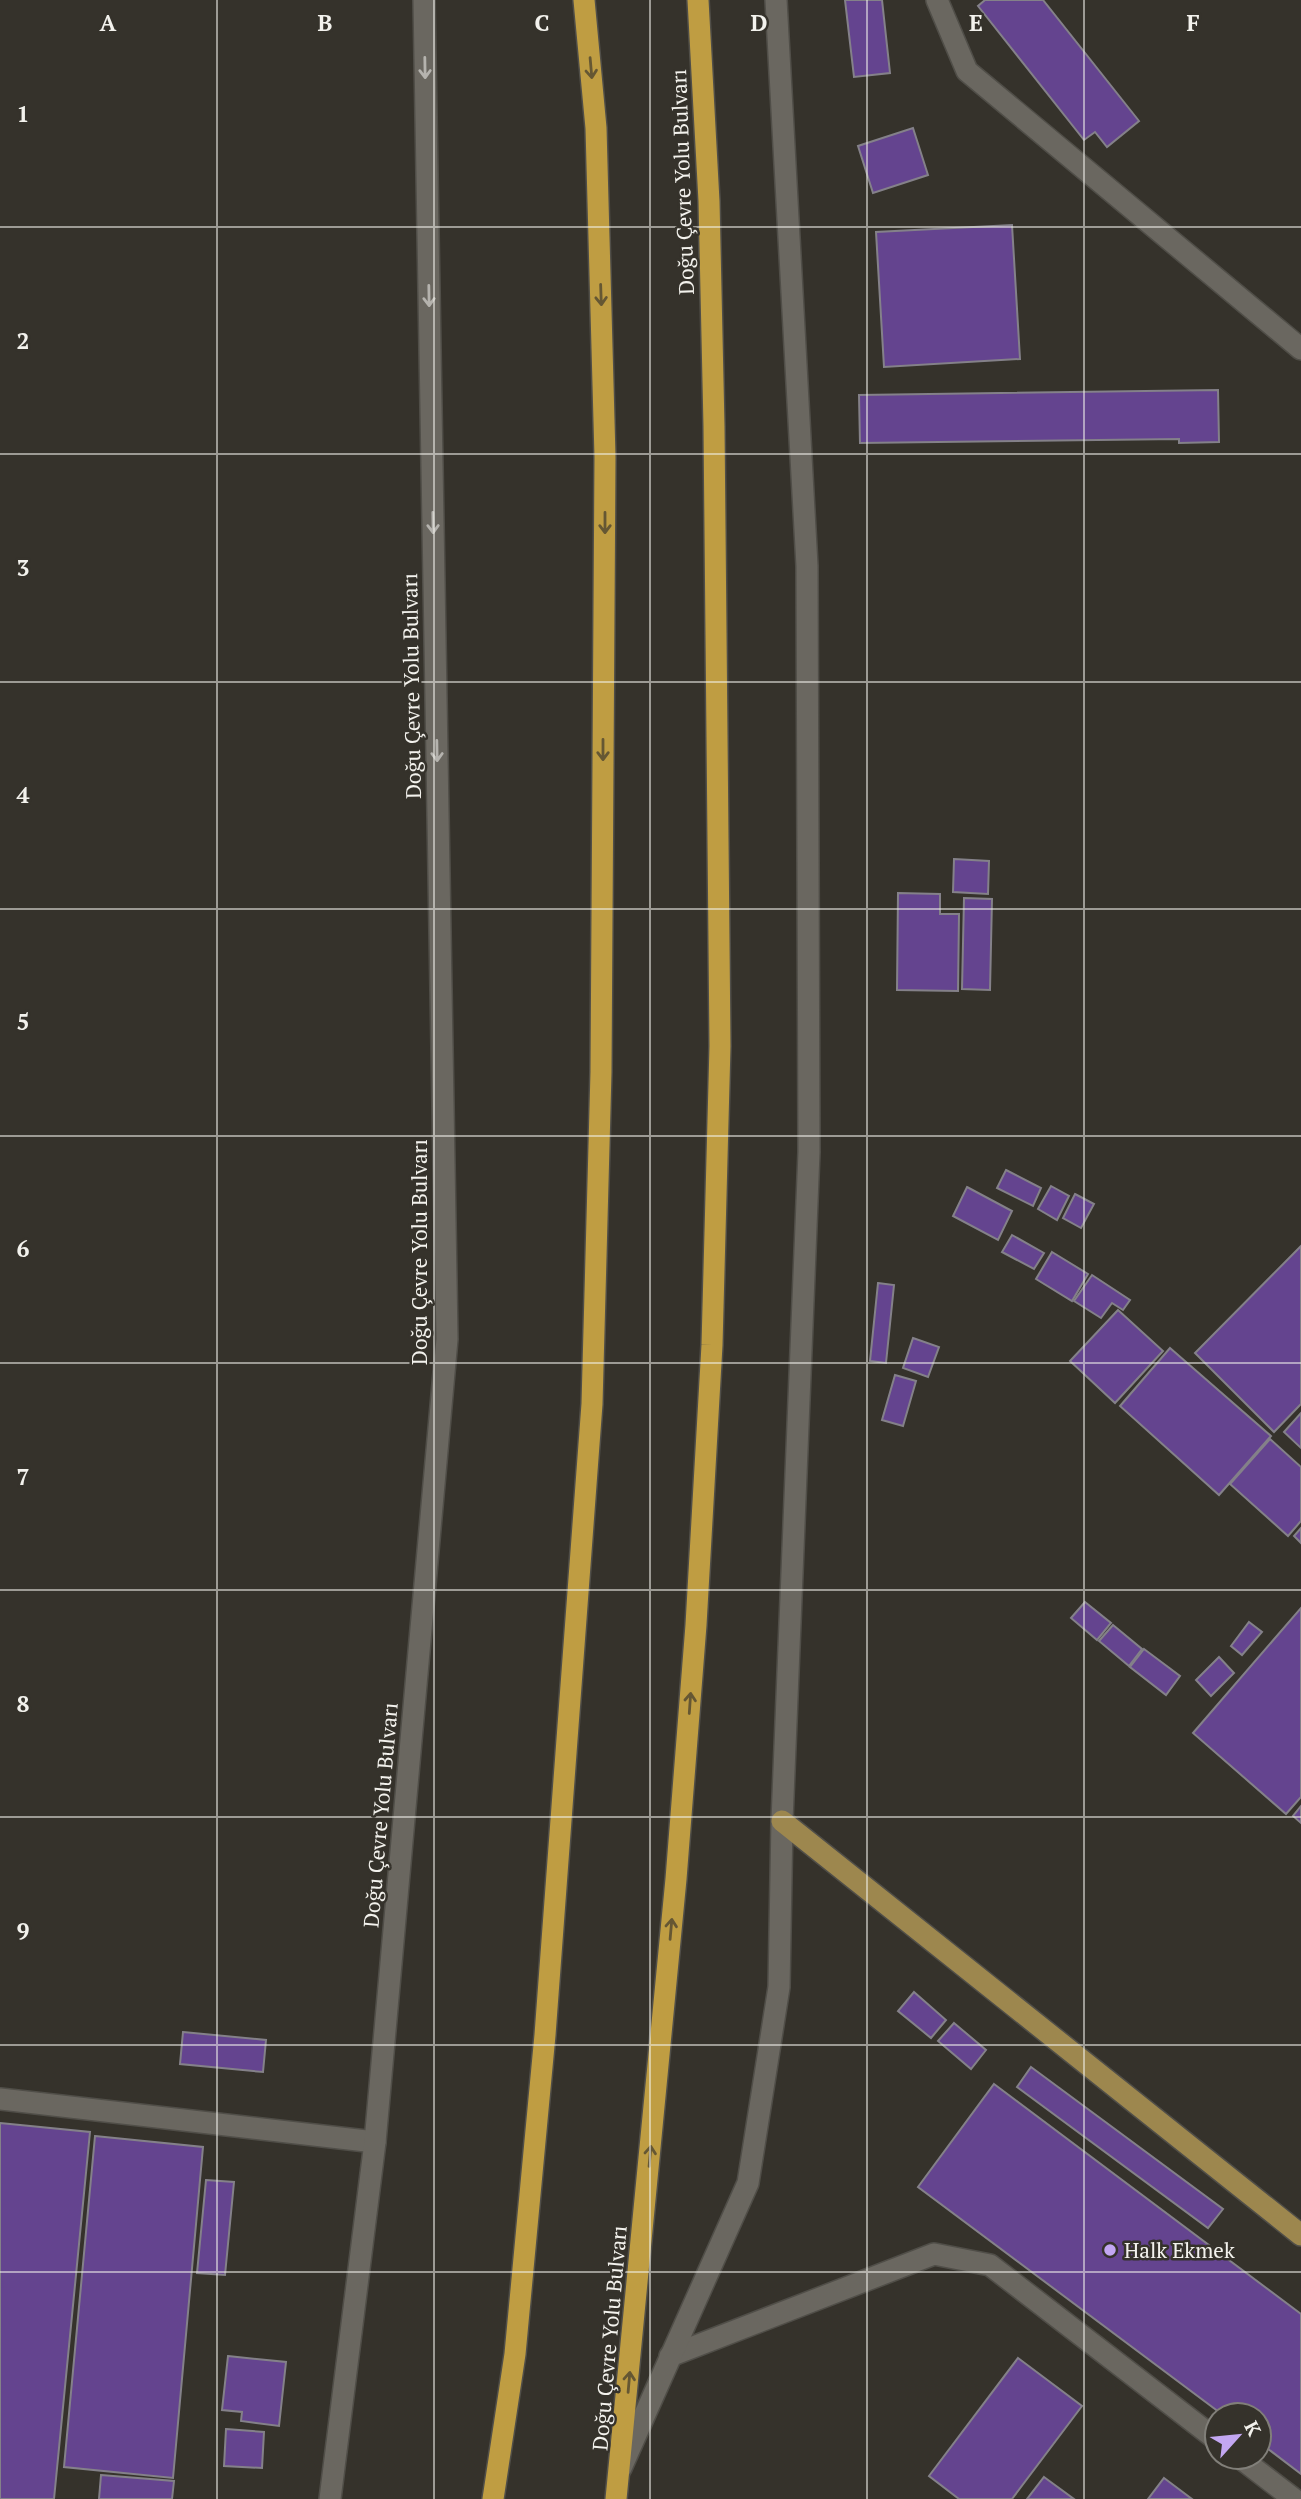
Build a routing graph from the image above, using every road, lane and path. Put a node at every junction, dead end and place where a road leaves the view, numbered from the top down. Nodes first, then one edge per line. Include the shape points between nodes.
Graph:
1 (424, 0) edge
2 (584, 0) edge
3 (698, 0) edge
4 (776, 0) edge
5 (937, 0) edge
6 (1301, 349) edge
7 (782, 1821) junction
8 (0, 2099) edge
9 (375, 2142) junction
10 (1301, 2235) edge
11 (670, 2356) junction
12 (1203, 2429) edge
13 (621, 2468) junction
14 (1257, 2471) edge
15 (330, 2499) edge
16 (493, 2499) edge
17 (617, 2499) edge
18 (1294, 2499) edge

1 -> 9 street, Doğu Çevre Yolu Bulvarı via 447,1339
2 -> 16 highway via 596,128 605,457 601,1072 592,1404 544,2049 515,2354
13 -> 3 highway, Doğu Çevre Yolu Bulvarı via 676,1879 712,1345 720,1046 715,440
4 - 7 street via 807,566 809,1138
5 - 6 street via 967,71
7 - 10 main road
7 - 11 street via 779,1987 748,2183
8 - 9 street
9 - 15 street, Doğu Çevre Yolu Bulvarı
11 - 12 street via 934,2254 990,2265
11 - 13 street
13 - 17 highway, Doğu Çevre Yolu Bulvarı
14 - 18 street

